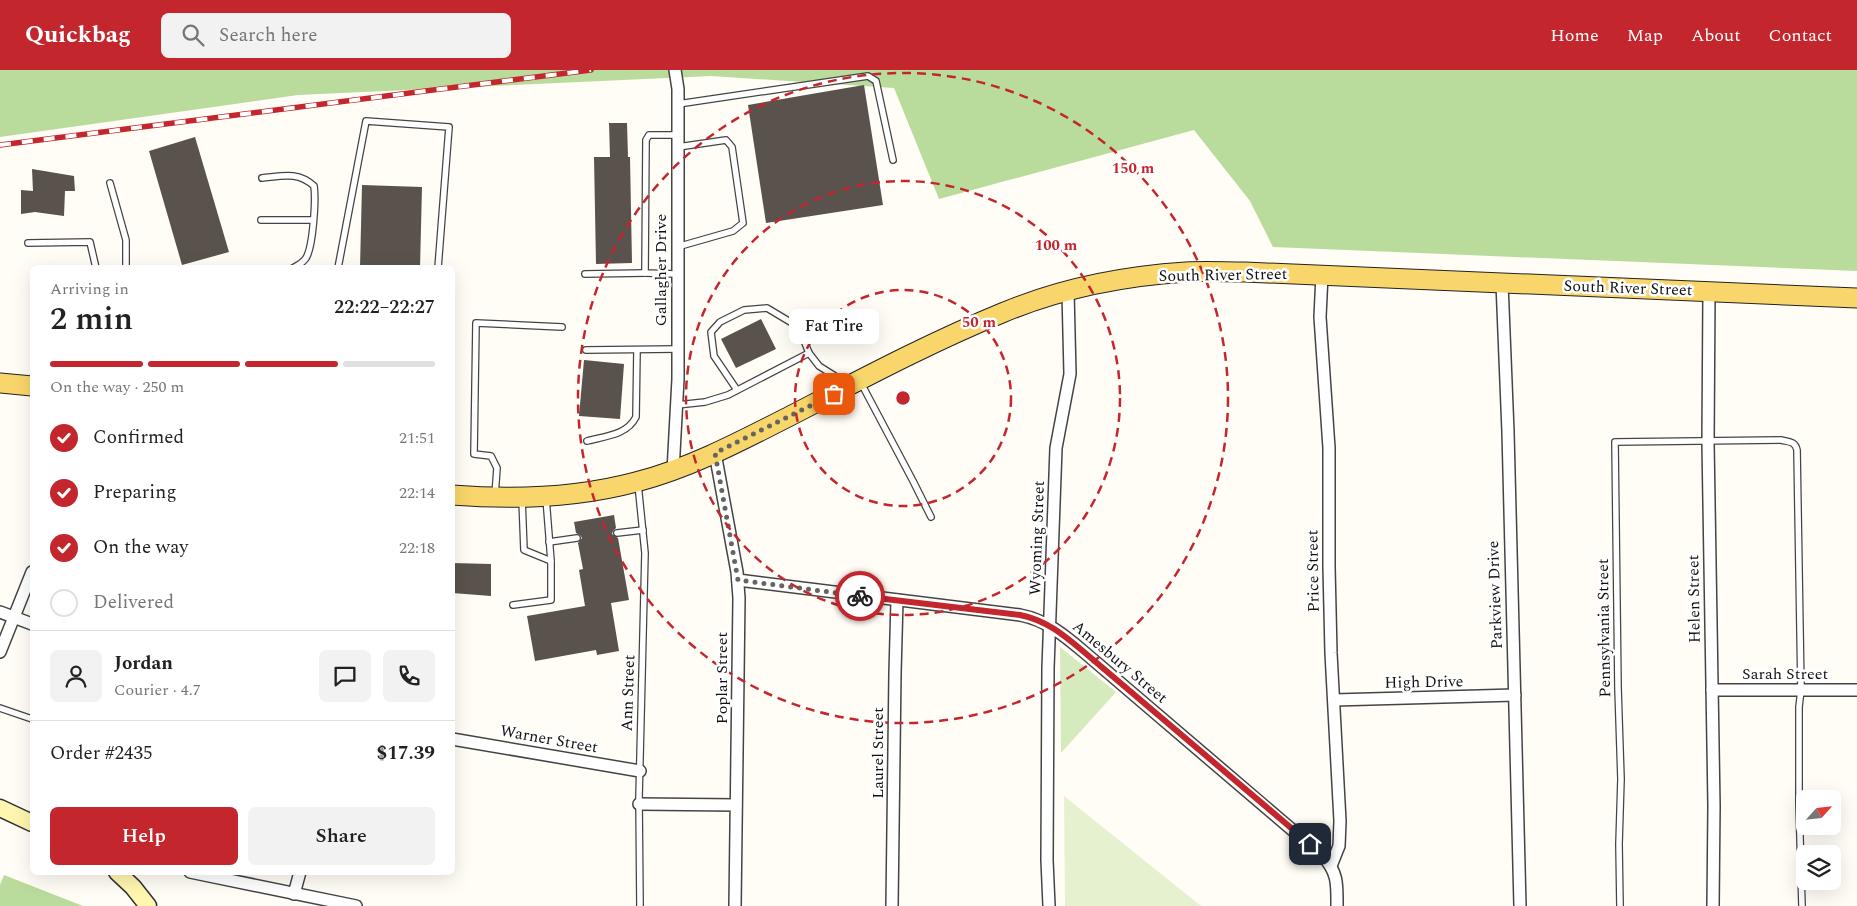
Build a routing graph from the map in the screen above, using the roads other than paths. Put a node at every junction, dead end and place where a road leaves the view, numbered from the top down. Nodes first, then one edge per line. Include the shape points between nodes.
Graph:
1 (675, 70) edge
2 (678, 104) junction
3 (678, 141) junction
4 (892, 160) dead end
5 (262, 178) dead end
6 (110, 183) dead end
7 (261, 220) dead end
8 (313, 220) junction
9 (28, 243) dead end
10 (677, 247) junction
11 (95, 265) edge
12 (126, 265) edge
13 (300, 265) edge
14 (339, 265) edge
15 (438, 265) edge
16 (645, 273) junction
17 (585, 274) dead end
18 (677, 274) junction
19 (1322, 275) junction
20 (1502, 283) junction
21 (1068, 292) junction
22 (1709, 292) junction
23 (1857, 298) edge
24 (562, 327) dead end
25 (678, 349) junction
26 (586, 350) dead end
27 (637, 350) junction
28 (809, 353) junction
29 (0, 383) edge
30 (855, 383) junction
31 (30, 386) edge
32 (737, 390) junction
33 (677, 404) junction
34 (588, 441) dead end
35 (1708, 442) junction
36 (715, 453) junction
37 (673, 471) junction
38 (637, 482) junction
39 (455, 495) edge
40 (546, 496) junction
41 (495, 497) junction
42 (522, 497) junction
43 (931, 517) dead end
44 (643, 530) junction
45 (617, 533) dead end
46 (577, 538) dead end
47 (549, 542) junction
48 (551, 562) junction
49 (30, 577) edge
50 (738, 580) junction
51 (897, 600) junction
52 (513, 605) dead end
53 (0, 612) edge
54 (13, 617) junction
55 (30, 623) edge
56 (1050, 626) junction
57 (0, 652) edge
58 (1712, 690) junction
59 (1801, 690) junction
60 (1857, 690) edge
61 (1515, 695) junction
62 (1334, 700) junction
63 (0, 708) edge
64 (30, 718) edge
65 (455, 740) edge
66 (640, 771) junction
67 (639, 804) junction
68 (736, 805) junction
69 (0, 808) edge
70 (30, 822) edge
71 (1331, 866) junction
72 (120, 875) edge
73 (204, 875) edge
74 (299, 875) edge
75 (294, 894) junction
76 (148, 906) edge
77 (356, 906) edge
78 (640, 906) edge
79 (735, 906) edge
80 (892, 906) edge
81 (1049, 906) edge
82 (1337, 906) edge
83 (1520, 906) edge
84 (1620, 906) edge
85 (1714, 906) edge
86 (1802, 906) edge

1 - 2 street, Gallagher Drive
2 - 3 street, Gallagher Drive
2 - 4 lane via 868,76 876,81
3 - 10 street, Gallagher Drive
3 - 10 lane via 726,140 732,147 743,223 733,231
3 - 16 lane via 649,135 646,140
5 - 8 lane via 296,176 306,179 314,186
6 - 12 lane via 126,240
7 - 8 lane
8 - 13 lane via 310,246
9 - 11 lane via 90,242
10 - 18 street, Gallagher Drive
14 - 15 lane via 366,121 449,127
16 - 17 lane
16 - 18 lane
18 - 25 street, Gallagher Drive
19 - 20 main road, South River Street
19 - 21 main road, South River Street via 1187,272 1146,276
19 - 62 street, Price Street via 1320,317 1329,448 1328,567
20 - 22 main road, South River Street
20 - 61 street, Parkview Drive
21 - 30 main road, South River Street via 1002,313 954,333
21 - 56 street, Wyoming Street via 1070,374 1056,448
22 - 23 main road, South River Street
22 - 35 street, Helen Street
24 - 41 lane via 476,323 474,454 491,456 497,468
25 - 27 lane
25 - 33 street, Gallagher Drive
26 - 27 lane
27 - 34 lane via 636,417 621,432
28 - 30 lane via 818,366
28 - 32 lane
28 - 32 lane via 792,322 767,308 744,310 720,322 711,332 714,356
29 - 31 main road
30 - 36 main road, South River Street
30 - 43 lane via 914,481
32 - 33 lane via 705,402
33 - 37 street, Gallagher Drive
35 - 58 street, Helen Street
35 - 59 lane via 1781,440 1796,446
35 - 84 lane, Pennsylvania Street via 1615,442
36 - 37 main road, South River Street
36 - 50 street, Poplar Street
37 - 38 main road, South River Street
38 - 40 main road, South River Street
38 - 44 lane, Ann Street
39 - 41 main road, South River Street
40 - 42 main road, South River Street
40 - 47 lane
41 - 42 main road, South River Street
42 - 48 lane via 524,550
44 - 45 lane
44 - 66 lane, Ann Street
46 - 47 lane
47 - 48 lane
48 - 52 lane via 552,600
49 - 54 street
50 - 51 street, Amesbury Street
50 - 68 street, Poplar Street
51 - 56 street, Amesbury Street via 1020,615
51 - 80 street, Laurel Street
53 - 54 street
54 - 55 street
54 - 57 street
56 - 71 street, Amesbury Street via 1310,844
56 - 81 street, Wyoming Street
58 - 59 street, Sarah Street
58 - 85 street, Helen Street
59 - 60 street, Sarah Street
59 - 86 lane
61 - 62 street, High Drive
61 - 83 street, Parkview Drive
62 - 71 street, Price Street via 1340,821 1339,846
63 - 64 lane
65 - 66 street, Warner Street
66 - 67 lane, Ann Street
67 - 68 street
67 - 78 lane, Ann Street
68 - 79 street, Poplar Street
69 - 70 main road
71 - 82 street via 1336,878
72 - 76 main road
73 - 75 street
74 - 75 street
75 - 77 street

